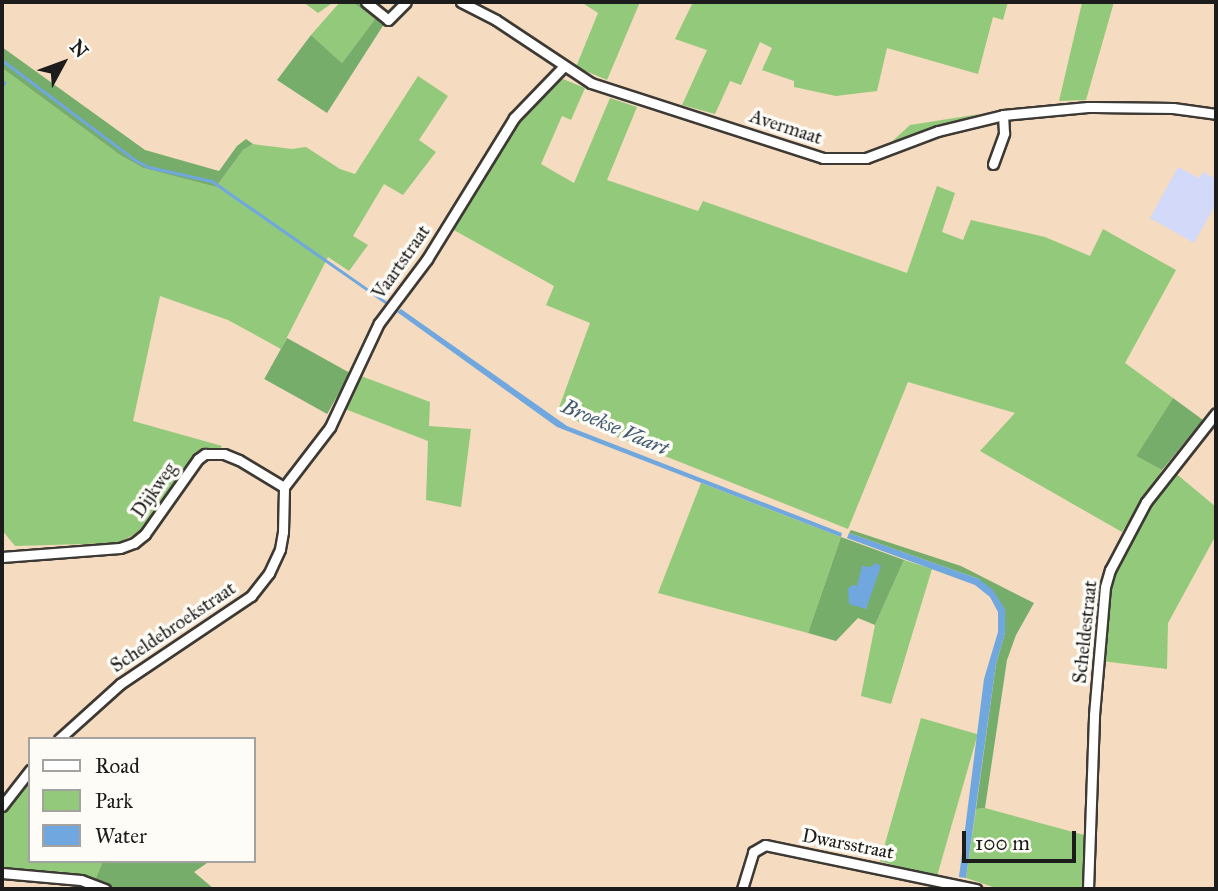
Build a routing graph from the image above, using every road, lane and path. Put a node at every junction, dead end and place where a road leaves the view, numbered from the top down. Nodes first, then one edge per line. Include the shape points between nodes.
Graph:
1 (366, 2) edge
2 (407, 2) edge
3 (461, 2) edge
4 (563, 67) junction
5 (1216, 114) edge
6 (1003, 115) junction
7 (993, 164) dead end
8 (1216, 413) edge
9 (284, 487) junction
10 (2, 557) edge
11 (61, 737) edge
12 (28, 773) edge
13 (2, 806) edge
14 (2, 873) edge
15 (105, 889) edge
16 (742, 889) edge
17 (976, 889) edge
18 (1088, 889) edge

1 - 2 street via 388,20
3 - 4 street, Avermaat via 496,20
4 - 6 street, Avermaat via 591,83 839,160 885,153 938,131
4 - 9 street, Vaartstraat via 514,118 427,259 366,345 330,427
5 - 6 street, Avermaat via 1173,108 1088,107
6 - 7 street via 1004,133
8 - 18 street, Scheldestraat via 1146,502 1105,587 1092,751
9 - 10 street, Dijkweg via 232,457 205,454 145,534 134,542 120,548
9 - 11 street, Scheldebroekstraat via 280,549 251,596 120,684
12 - 13 street
14 - 15 street via 81,880
16 - 17 street, Dwarsstraat via 753,852 765,845

